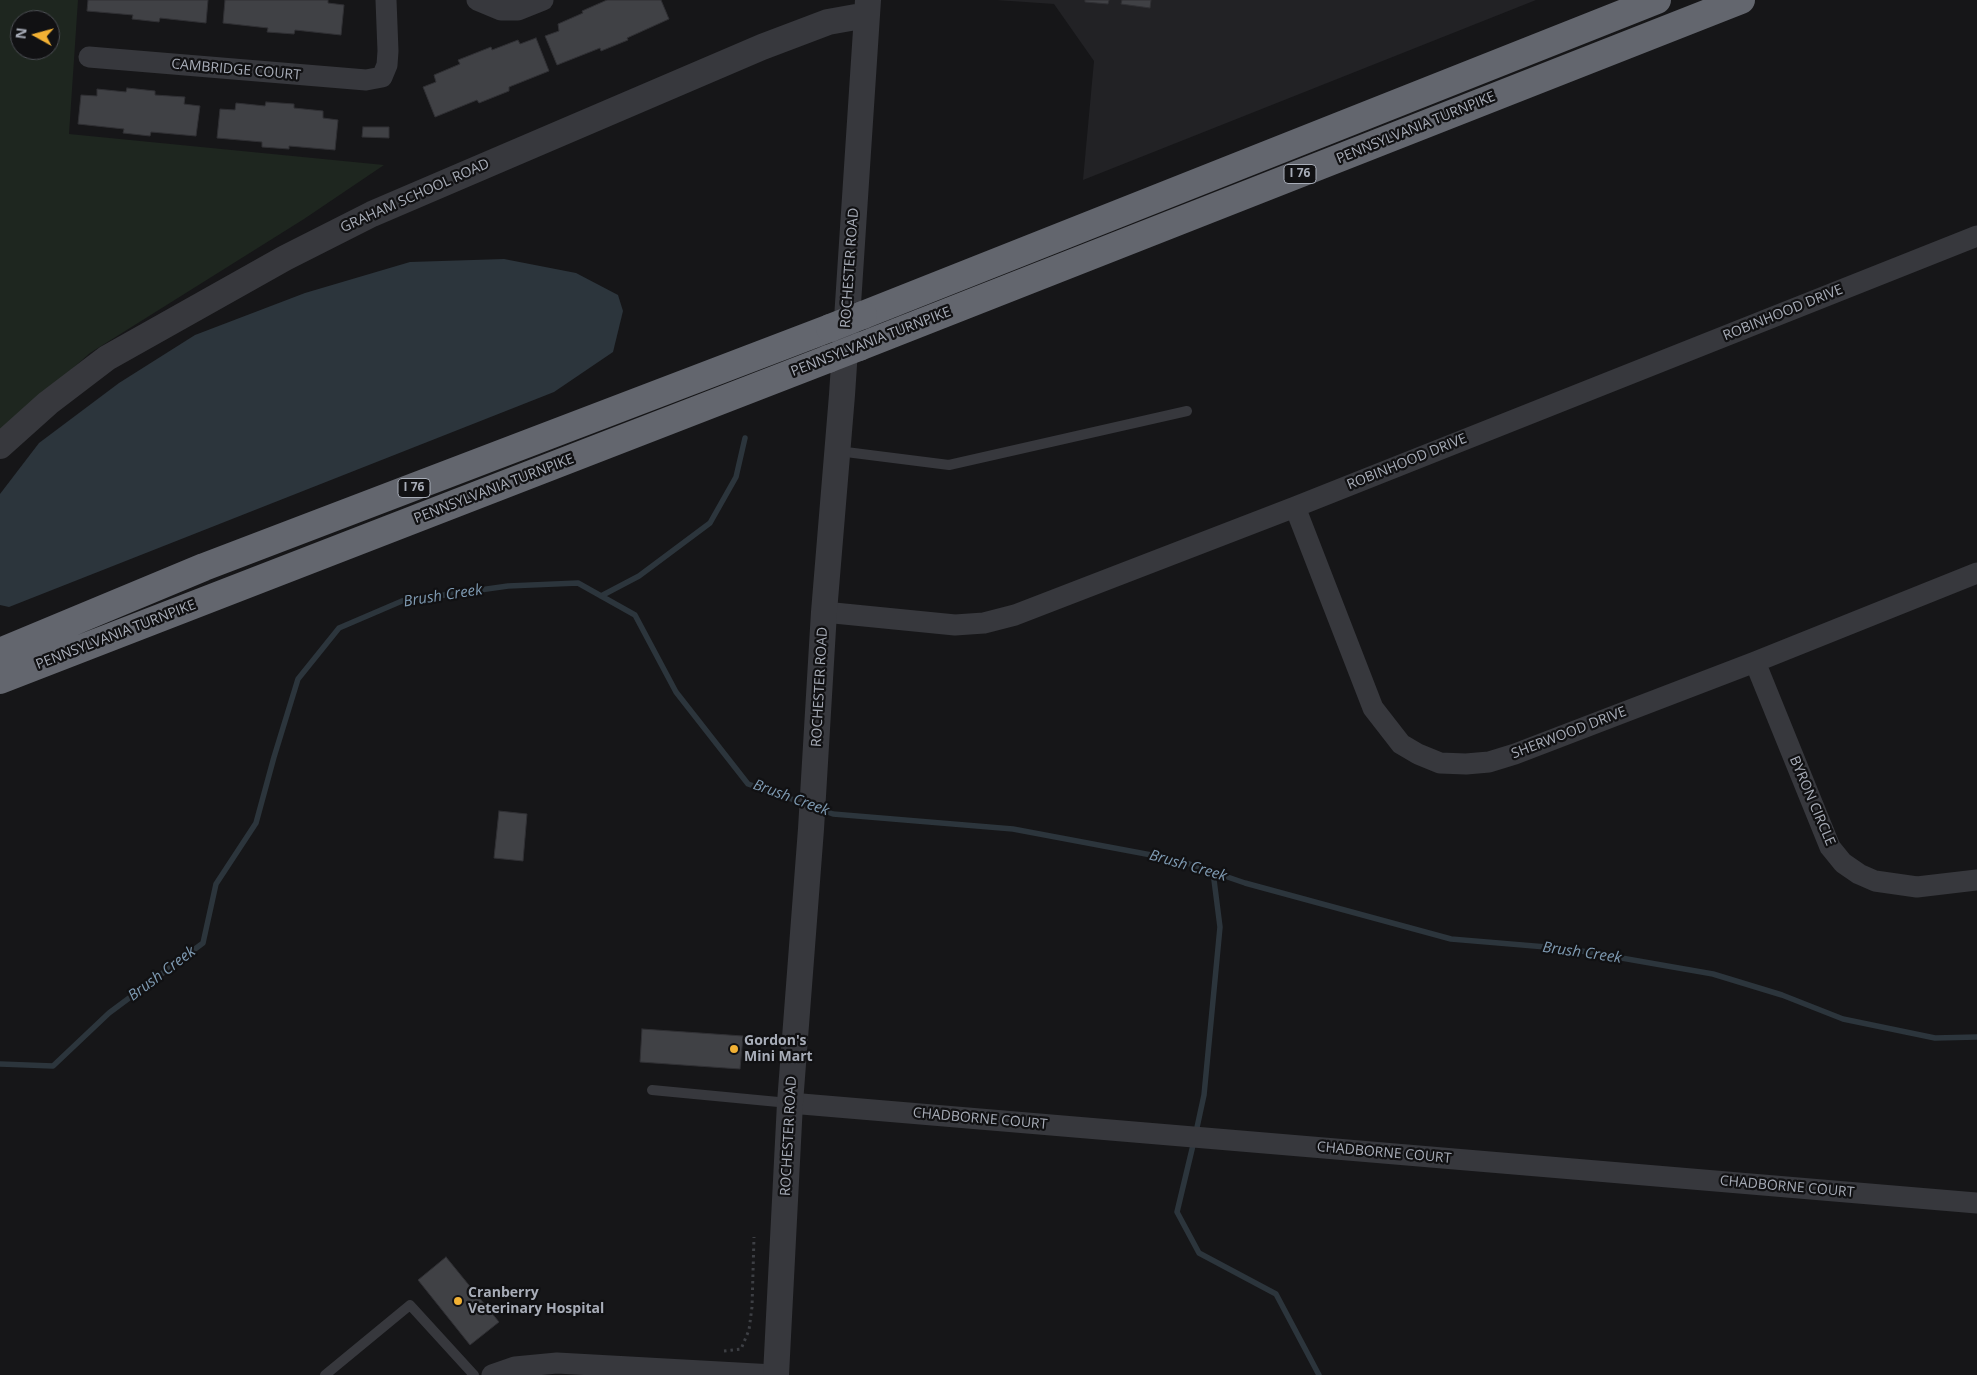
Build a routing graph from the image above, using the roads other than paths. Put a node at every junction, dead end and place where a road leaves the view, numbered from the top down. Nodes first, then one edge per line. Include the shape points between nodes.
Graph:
1 (386, 0) edge
2 (543, 0) edge
3 (1657, 0) edge
4 (1741, 0) edge
5 (485, 2) edge
6 (868, 8) edge
7 (89, 57) dead end
8 (1977, 236) edge
9 (1187, 411) dead end
10 (0, 446) edge
11 (837, 450) junction
12 (1295, 507) junction
13 (1977, 573) edge
14 (824, 612) junction
15 (0, 652) edge
16 (1755, 662) junction
17 (0, 680) edge
18 (1977, 880) edge
19 (652, 1090) dead end
20 (790, 1103) junction
21 (1977, 1203) edge
22 (709, 1366) edge
23 (658, 1372) edge
24 (324, 1375) edge
25 (474, 1375) edge
26 (492, 1375) edge
27 (775, 1375) edge

1 - 7 street, CAMBRIDGE COURT via 388,51 382,77 348,80
2 - 5 street via 518,10 502,10
3 - 15 highway, PENNSYLVANIA TURNPIKE / I 76, bridge via 830,328 204,567
4 - 17 highway, PENNSYLVANIA TURNPIKE / I 76, bridge
6 - 10 street, GRAHAM SCHOOL ROAD via 762,47 372,214 285,258 107,358 48,403
6 - 11 street, ROCHESTER ROAD
8 - 12 street, ROBINHOOD DRIVE
9 - 11 lane via 949,465
11 - 14 street, ROCHESTER ROAD
12 - 14 street, ROBINHOOD DRIVE via 1014,615 984,623 954,625
12 - 16 street, SHERWOOD DRIVE via 1373,708 1401,744 1440,762 1488,762 1515,754
13 - 16 street, SHERWOOD DRIVE
14 - 20 street, ROCHESTER ROAD via 812,829
16 - 18 street, BYRON CIRCLE via 1830,847 1843,863 1875,881 1917,887
19 - 20 lane
20 - 21 street, CHADBORNE COURT
20 - 27 street, ROCHESTER ROAD
22 - 23 street
22 - 27 street
23 - 26 street via 557,1363 515,1367
24 - 25 lane via 410,1305

